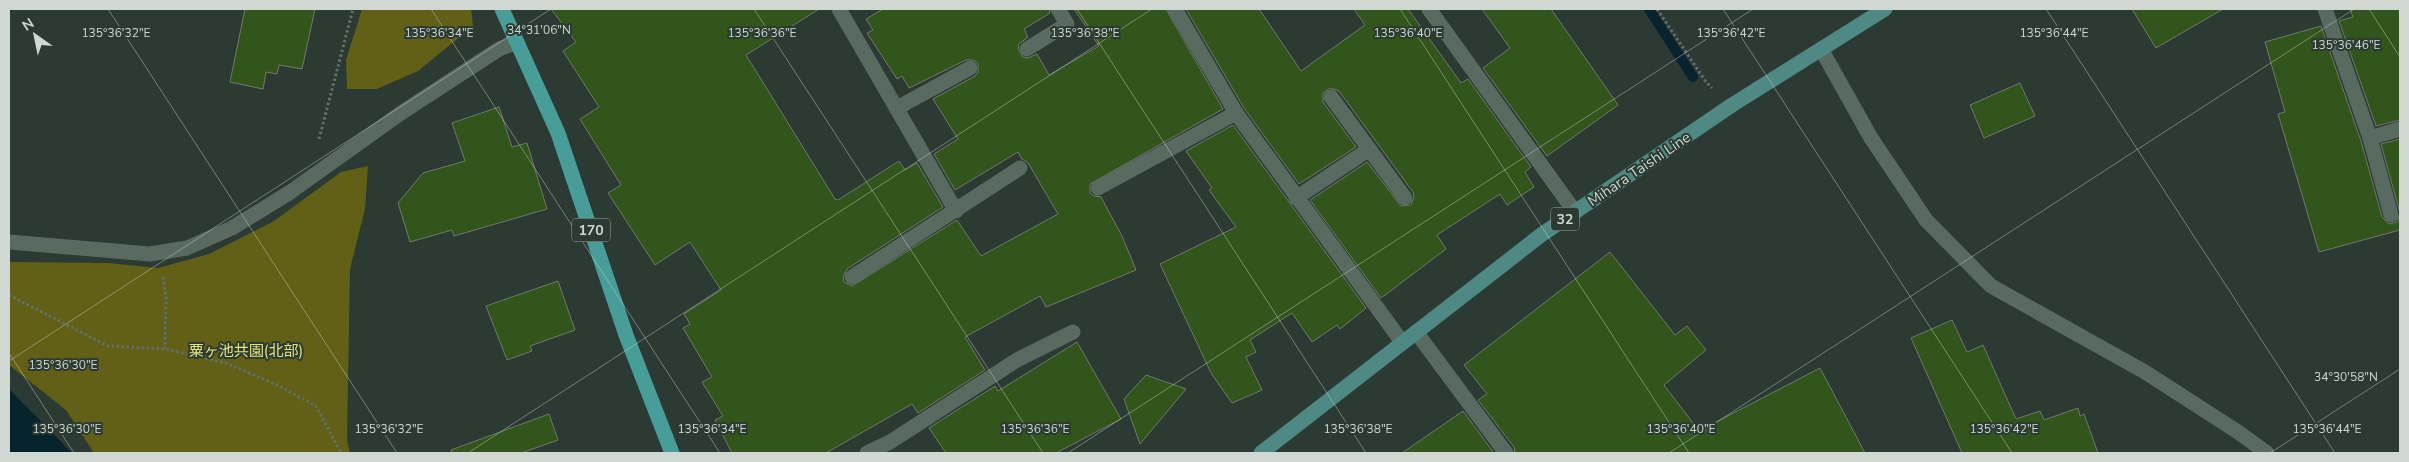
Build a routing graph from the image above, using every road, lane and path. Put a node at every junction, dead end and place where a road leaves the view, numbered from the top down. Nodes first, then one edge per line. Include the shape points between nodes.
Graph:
1 (353, 9) edge
2 (502, 9) edge
3 (839, 9) edge
4 (1058, 9) edge
5 (1175, 9) edge
6 (1429, 9) edge
7 (1656, 9) edge
8 (1885, 9) edge
9 (2325, 9) edge
10 (517, 42) junction
11 (1820, 48) junction
12 (1027, 49) dead end
13 (970, 68) dead end
14 (1331, 97) dead end
15 (1732, 105) junction
16 (897, 108) junction
17 (1236, 114) junction
18 (2400, 129) edge
19 (2370, 138) junction
20 (318, 141) dead end
21 (1368, 150) junction
22 (1020, 168) dead end
23 (1098, 188) dead end
24 (1296, 198) junction
25 (1405, 198) dead end
26 (956, 211) junction
27 (1576, 212) junction
28 (2391, 215) dead end
29 (9, 242) edge
30 (160, 254) junction
31 (852, 277) dead end
32 (9, 295) edge
33 (1073, 332) dead end
34 (1416, 332) junction
35 (1402, 342) junction
36 (165, 349) junction
37 (342, 453) edge
38 (672, 453) edge
39 (867, 453) edge
40 (1261, 453) edge
41 (1506, 453) edge
42 (2267, 453) edge

1 - 20 path
2 - 10 highway, 170
3 - 16 street
4 - 12 street via 1067,24
5 - 17 street
6 - 27 street
7 - 15 path via 1706,82
8 - 11 main road, Mihara Taishi Line / 32
9 - 19 street
10 - 30 street via 499,50 402,113 232,228 186,248
10 - 38 highway, 170 via 558,132 626,335
11 - 15 main road, Mihara Taishi Line / 32
11 - 42 street via 1871,138 1926,220 1992,286 2145,372
13 - 16 street
14 - 21 street
15 - 27 main road, Mihara Taishi Line / 32
16 - 26 street
17 - 23 street
17 - 24 street
18 - 19 street
19 - 28 street
21 - 24 street
21 - 25 street
22 - 26 street
24 - 35 street
26 - 31 street
27 - 34 main road, Mihara Taishi Line / 32 via 1541,235
29 - 30 street
30 - 36 path via 166,297
32 - 36 path via 108,346
33 - 39 street via 1017,360 890,442
34 - 35 main road, Mihara Taishi Line / 32
34 - 41 street
35 - 40 main road, Mihara Taishi Line / 32
36 - 37 path via 226,363 316,406

